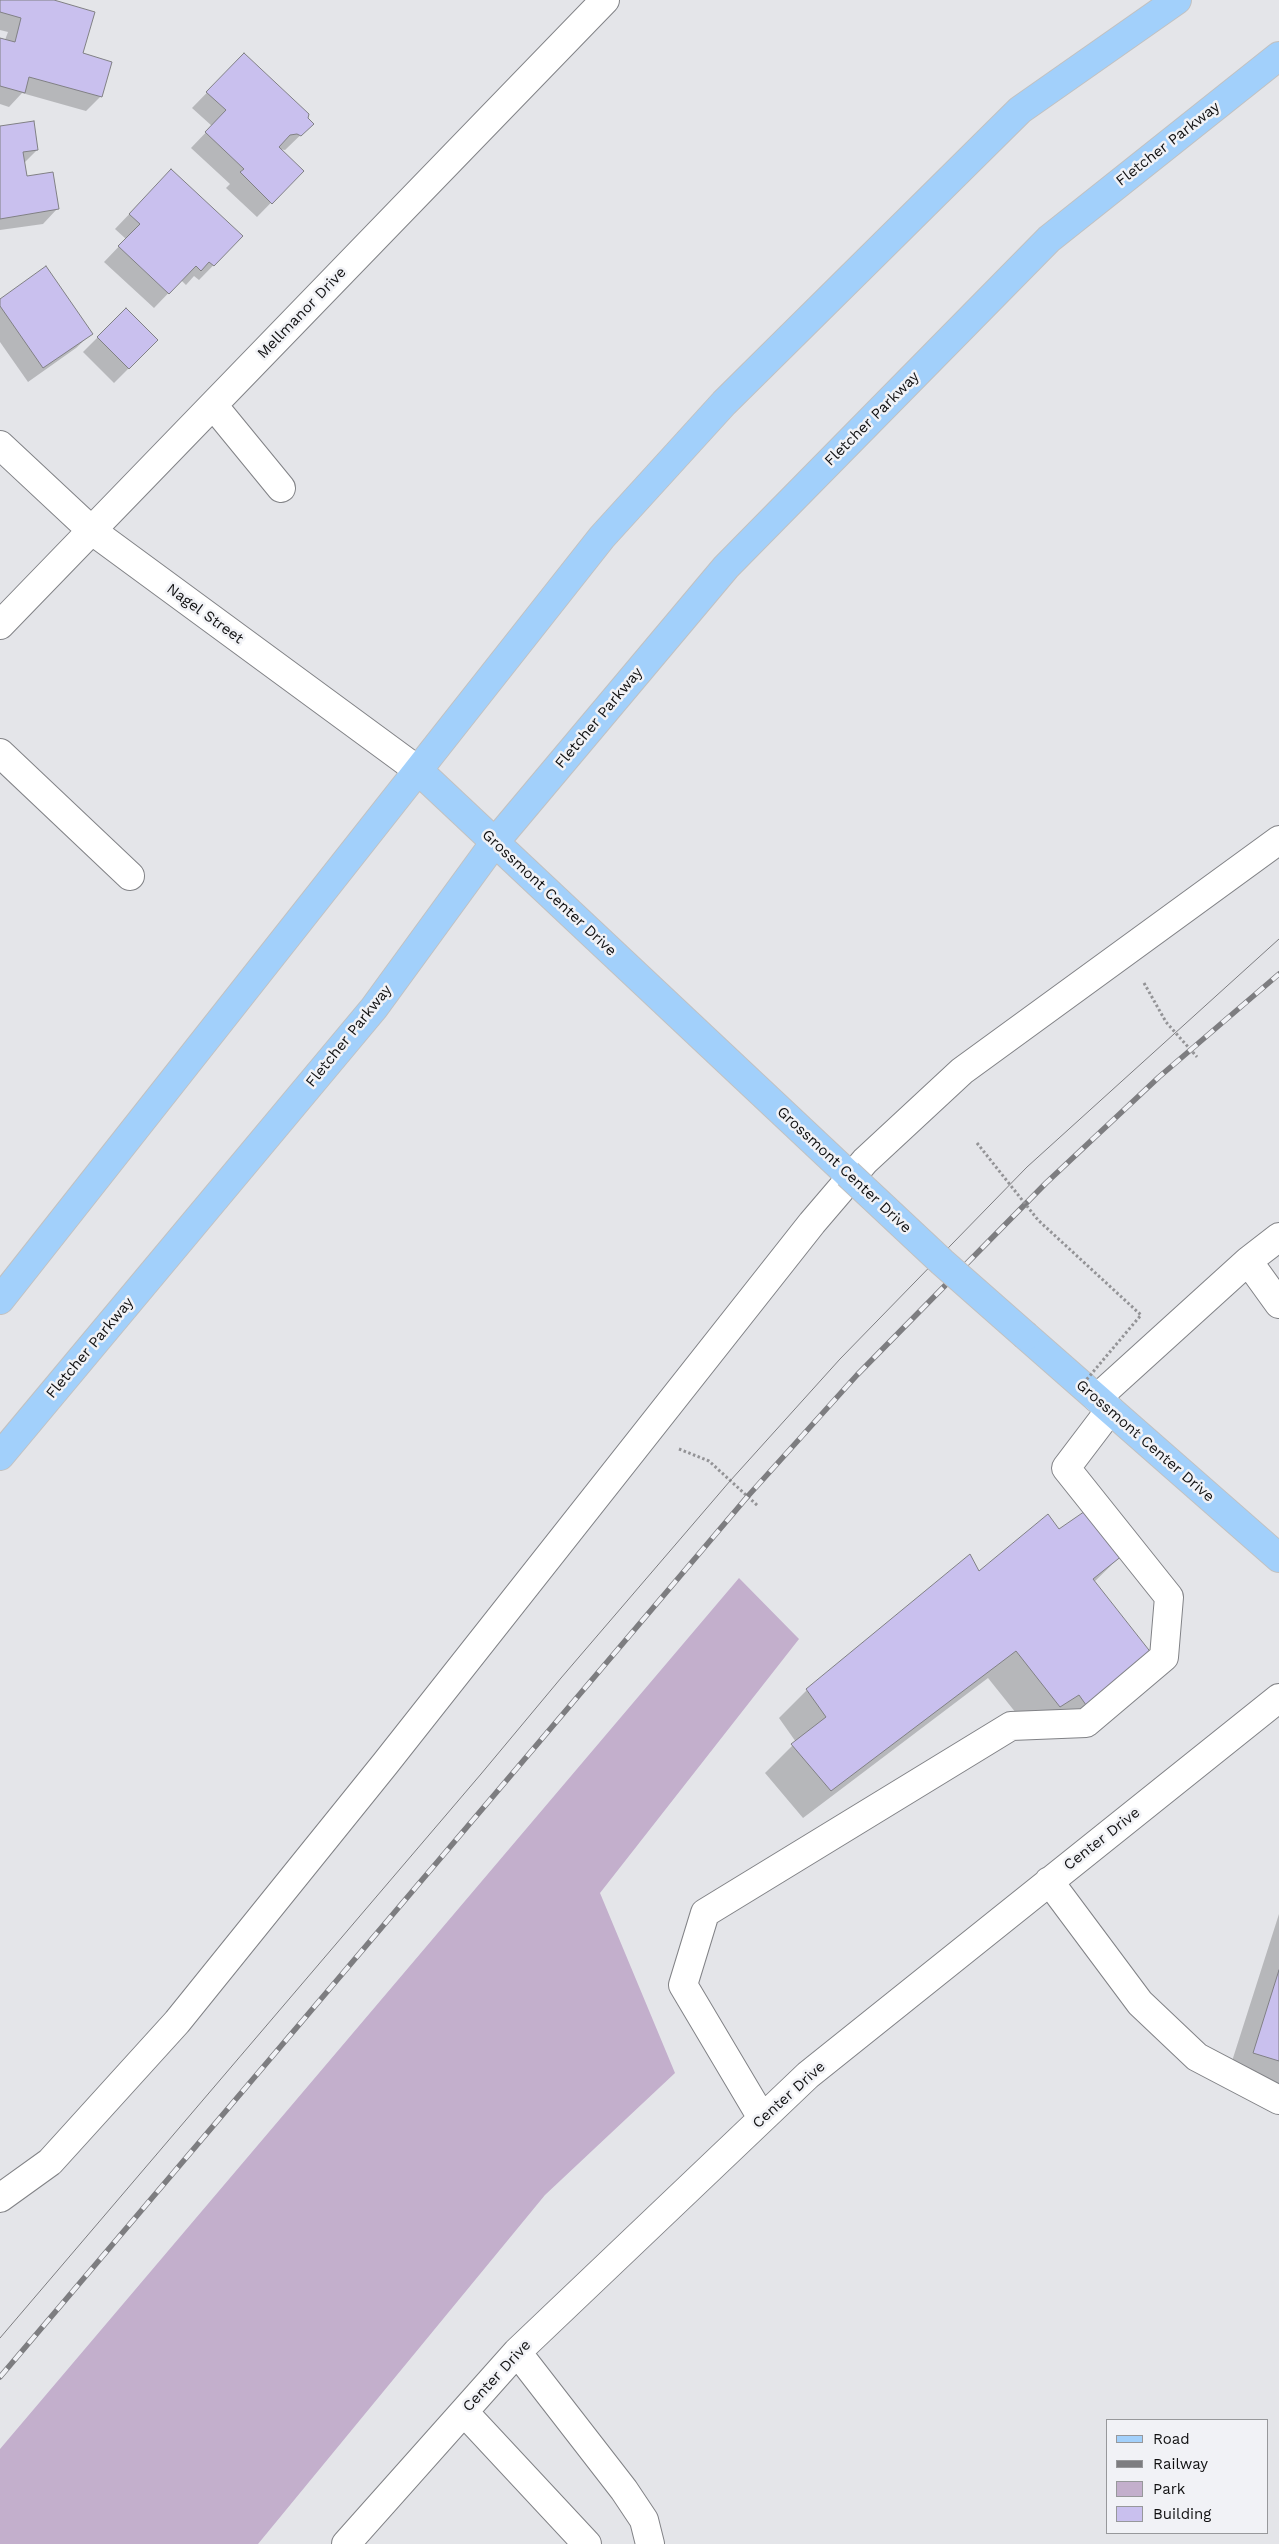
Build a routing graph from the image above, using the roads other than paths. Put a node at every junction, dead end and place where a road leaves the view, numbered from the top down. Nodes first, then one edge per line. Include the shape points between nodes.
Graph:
1 (605, 0) edge
2 (1177, 0) edge
3 (1279, 56) edge
4 (213, 405) junction
5 (0, 444) edge
6 (281, 488) dead end
7 (91, 530) junction
8 (0, 625) edge
9 (0, 753) edge
10 (419, 771) junction
11 (1279, 840) edge
12 (495, 842) junction
13 (130, 876) dead end
14 (1279, 1237) edge
15 (1248, 1261) junction
16 (0, 1300) edge
17 (1279, 1304) edge
18 (1096, 1398) junction
19 (0, 1456) edge
20 (1279, 1558) edge
21 (1279, 1698) edge
22 (1048, 1881) junction
23 (1279, 2100) edge
24 (762, 2118) junction
25 (0, 2198) edge
26 (517, 2352) junction
27 (464, 2412) junction
28 (346, 2544) edge
29 (588, 2544) edge
30 (650, 2544) edge

1 - 4 street, Mellmanor Drive
2 - 10 main road via 1020,110 724,403 602,537
3 - 12 main road, Fletcher Parkway via 1049,239 726,567
4 - 6 street
4 - 7 street, Mellmanor Drive
5 - 7 street, Nagel Street
7 - 8 street, Mellmanor Drive
7 - 10 street, Nagel Street
9 - 13 street
10 - 12 main road, Grossmont Center Drive
10 - 16 main road
11 - 25 street via 962,1071 865,1161 812,1223 177,2022 50,2162
12 - 18 main road, Grossmont Center Drive, bridge via 942,1262
12 - 19 main road, Fletcher Parkway via 374,1008
14 - 15 street
15 - 17 street
15 - 18 street
18 - 20 main road, Grossmont Center Drive
18 - 24 street via 1066,1468 1169,1597 1164,1657 1086,1723 1011,1726 705,1914 683,1985
21 - 22 street, Center Drive
22 - 23 street via 1140,2003 1197,2057
22 - 24 street, Center Drive via 808,2075
24 - 26 street, Center Drive
26 - 27 street, Center Drive
26 - 30 street via 624,2490 644,2520
27 - 28 street, Center Drive
27 - 29 street

